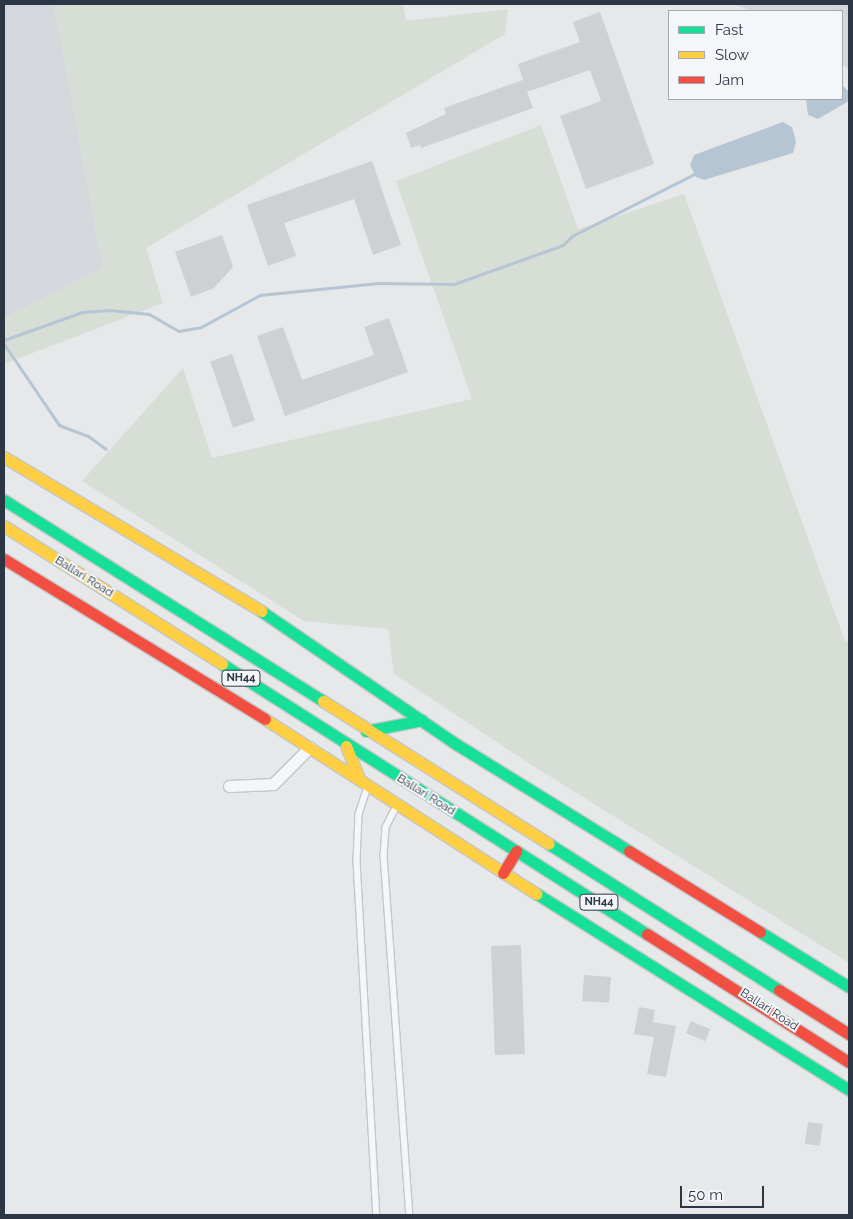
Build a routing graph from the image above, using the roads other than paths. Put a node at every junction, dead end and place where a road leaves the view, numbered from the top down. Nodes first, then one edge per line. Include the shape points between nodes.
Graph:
1 (4, 457) edge
2 (4, 500) edge
3 (4, 526) edge
4 (4, 559) edge
5 (422, 720) junction
6 (366, 731) junction
7 (346, 746) junction
8 (310, 747) junction
9 (364, 782) junction
10 (229, 786) dead end
11 (397, 806) junction
12 (516, 851) junction
13 (503, 873) junction
14 (849, 987) edge
15 (849, 1034) edge
16 (849, 1062) edge
17 (849, 1090) edge
18 (377, 1215) edge
19 (410, 1215) edge

1 - 5 main road via 241,598
2 - 6 main road, Ballari Road / NH44
3 - 7 main road, Ballari Road / NH44
4 - 8 main road
5 - 6 main road
5 - 14 main road
6 - 15 main road, Ballari Road / NH44
7 - 9 main road
7 - 12 main road, Ballari Road / NH44
8 - 9 main road
8 - 10 street via 273,784
9 - 11 main road
9 - 18 lane via 357,861
11 - 13 main road
11 - 19 lane via 386,828 384,855
12 - 13 main road
12 - 16 main road, Ballari Road / NH44
13 - 17 main road

